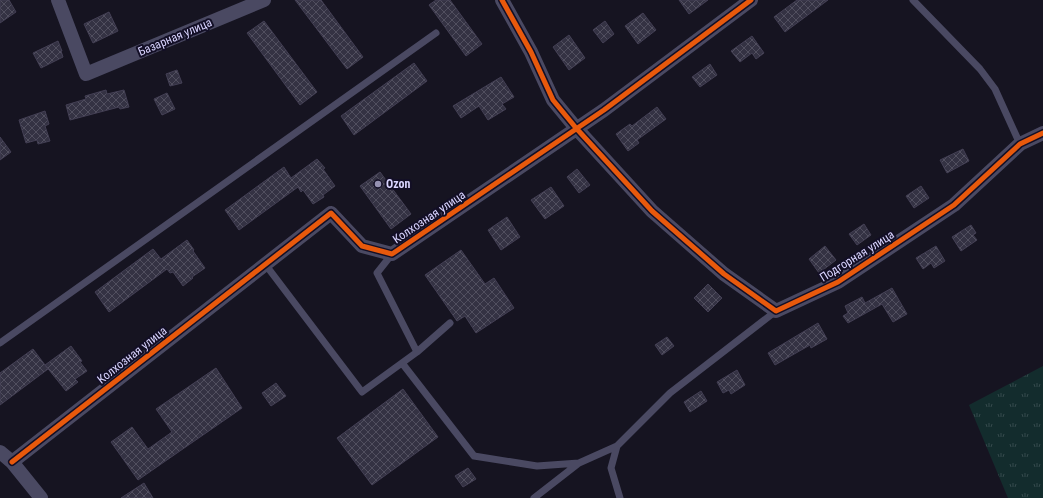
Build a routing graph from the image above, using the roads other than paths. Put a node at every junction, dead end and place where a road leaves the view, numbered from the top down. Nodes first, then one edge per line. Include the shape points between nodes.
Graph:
1 (58, 0) edge
2 (264, 0) edge
3 (502, 0) edge
4 (751, 0) edge
5 (913, 0) edge
6 (436, 33) dead end
7 (576, 128) junction
8 (1043, 133) edge
9 (1020, 144) junction
10 (392, 254) junction
11 (266, 264) junction
12 (776, 310) junction
13 (450, 323) dead end
14 (0, 343) edge
15 (417, 352) junction
16 (402, 363) junction
17 (617, 446) junction
18 (0, 452) edge
19 (12, 462) junction
20 (579, 463) junction
21 (41, 498) edge
22 (534, 498) edge
23 (620, 498) edge

1 - 2 street, Базарная улица via 86,74
3 - 7 street via 531,52 553,100
4 - 7 street, Колхозная улица via 604,110
5 - 9 lane via 980,69 995,89
6 - 14 lane
7 - 10 street, Колхозная улица
7 - 12 street via 652,211 724,274
8 - 9 street, Подгорная улица
9 - 12 street, Подгорная улица via 954,205 838,282
10 - 11 street, Колхозная улица via 362,246 331,213
10 - 15 lane via 377,273
11 - 16 lane via 362,392
11 - 19 street, Колхозная улица
12 - 17 lane via 670,394
13 - 15 lane
15 - 16 lane
16 - 20 lane via 474,456 537,466
17 - 20 lane
17 - 23 lane via 611,468
18 - 19 street
19 - 21 street
20 - 22 lane

